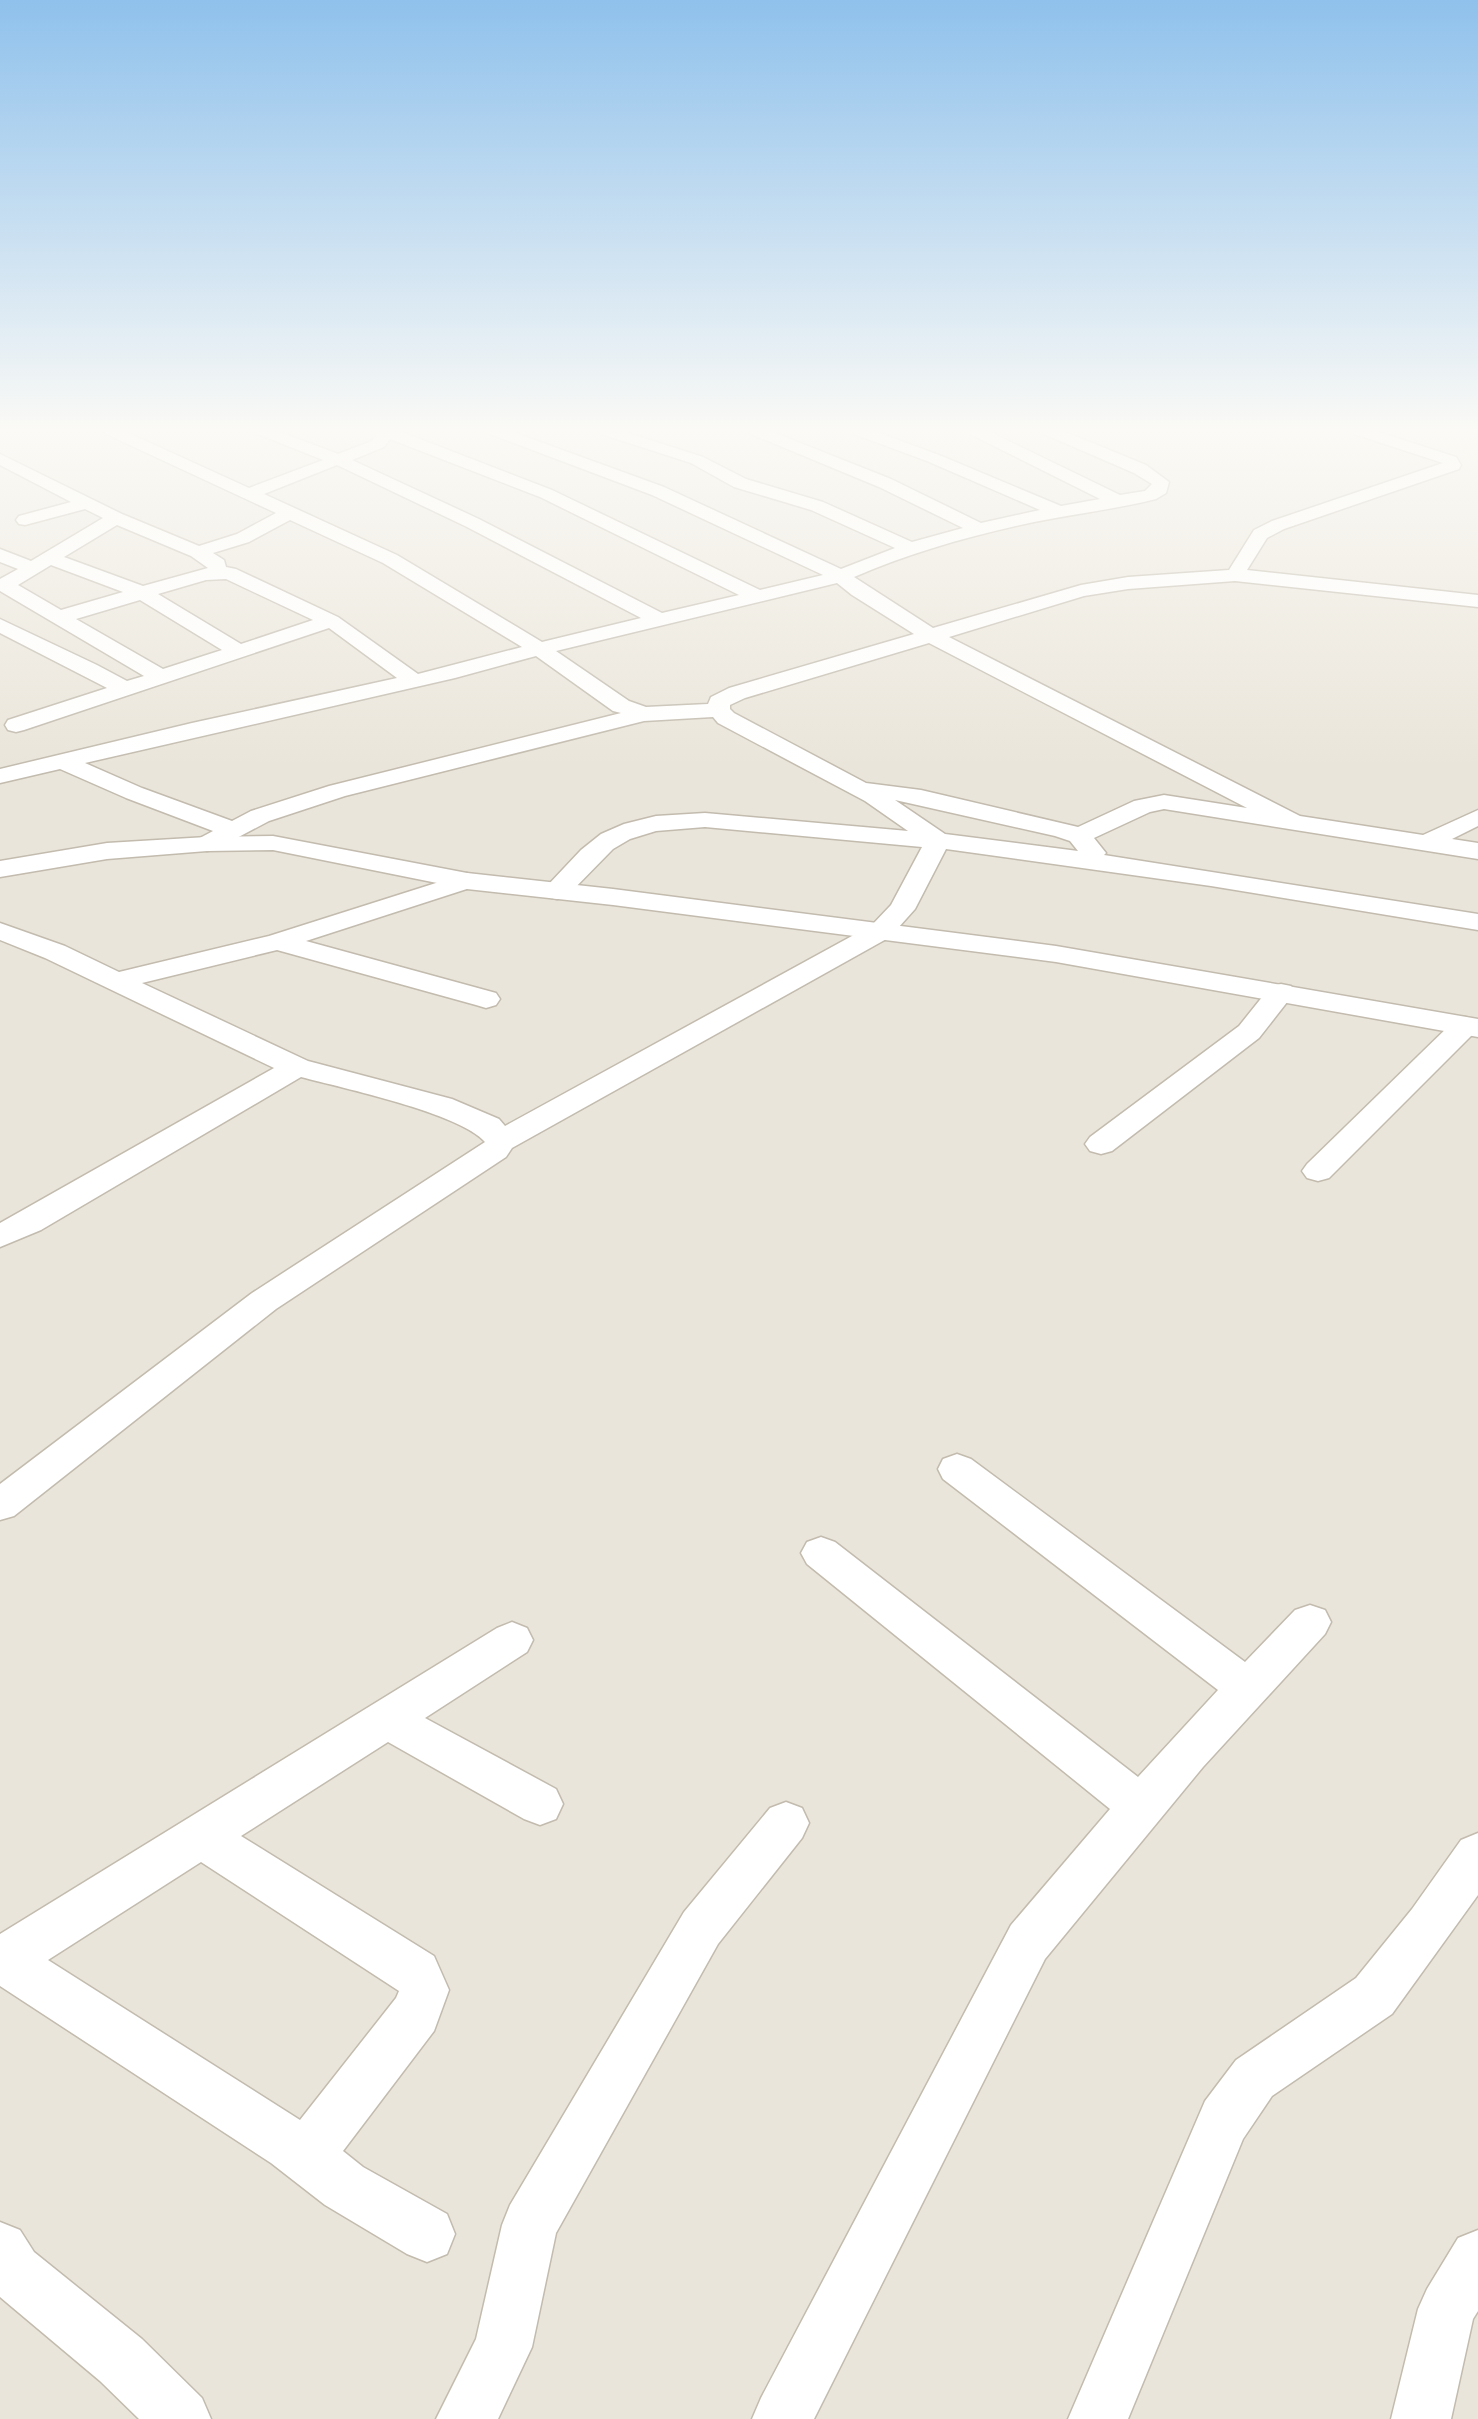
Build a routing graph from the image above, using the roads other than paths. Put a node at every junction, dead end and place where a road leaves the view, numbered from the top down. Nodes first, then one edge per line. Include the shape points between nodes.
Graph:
1 (74, 544) edge
2 (178, 544) edge
3 (224, 544) edge
4 (357, 544) edge
5 (513, 544) edge
6 (651, 544) edge
7 (772, 544) edge
8 (901, 544) edge
9 (924, 544) edge
10 (1254, 544) edge
11 (910, 548) junction
12 (198, 552) junction
13 (0, 555) edge
14 (42, 564) junction
15 (217, 572) junction
16 (1235, 575) junction
17 (841, 576) junction
18 (141, 592) junction
19 (757, 596) junction
20 (1478, 601) edge
21 (60, 617) junction
22 (660, 620) junction
23 (331, 621) junction
24 (0, 625) edge
25 (930, 635) junction
26 (539, 649) junction
27 (238, 651) junction
28 (161, 677) junction
29 (414, 681) junction
30 (125, 689) junction
31 (719, 710) junction
32 (644, 714) junction
33 (8, 721) edge
34 (70, 759) junction
35 (0, 776) edge
36 (857, 787) junction
37 (1478, 817) edge
38 (1293, 822) junction
39 (233, 830) junction
40 (1079, 836) junction
41 (938, 840) junction
42 (1426, 843) junction
43 (207, 844) junction
44 (1478, 851) edge
45 (1100, 862) junction
46 (0, 869) edge
47 (466, 881) junction
48 (557, 891) junction
49 (1478, 921) edge
50 (0, 931) edge
51 (881, 932) junction
52 (277, 942) junction
53 (115, 981) junction
54 (1281, 992) junction
55 (486, 999) dead end
56 (1471, 1027) edge
57 (297, 1067) junction
58 (501, 1141) junction
59 (1101, 1144) dead end
60 (1318, 1172) dead end
61 (0, 1236) edge
62 (957, 1469) dead end
63 (0, 1505) edge
64 (820, 1553) dead end
65 (1310, 1622) dead end
66 (512, 1640) dead end
67 (1248, 1688) junction
68 (387, 1719) junction
69 (540, 1804) dead end
70 (1142, 1807) junction
71 (786, 1823) dead end
72 (201, 1836) junction
73 (1478, 1856) edge
74 (2, 1961) edge
75 (306, 2156) junction
76 (427, 2234) dead end
77 (1478, 2258) edge
78 (4, 2270) edge
79 (181, 2419) edge
80 (466, 2419) edge
81 (782, 2419) edge
82 (1098, 2419) edge
83 (1422, 2419) edge

1 - 14 street
2 - 12 street
3 - 12 street
4 - 26 street via 390,559
5 - 22 street
6 - 19 street
7 - 17 street
8 - 11 street
9 - 11 street
10 - 16 street
11 - 17 street
12 - 15 street via 218,564
13 - 14 street
14 - 18 street
14 - 21 street via 4,585
15 - 18 street
15 - 23 street via 229,573
16 - 20 street
16 - 25 street via 1128,583 1081,591
17 - 19 street
17 - 25 street
18 - 21 street
18 - 27 street
19 - 22 street
21 - 28 street
22 - 26 street
23 - 27 street
23 - 29 street
24 - 30 street
25 - 31 street via 737,693 719,702
25 - 38 street
26 - 29 street
26 - 32 street via 621,706
27 - 28 street
28 - 30 street
29 - 34 street
30 - 33 street
31 - 32 street
31 - 36 street via 726,718
32 - 39 street via 336,791 260,816
33 - 34 street
34 - 35 street
34 - 39 street via 134,793
36 - 40 street via 921,797
36 - 41 street
37 - 42 street
38 - 40 street via 1164,802 1143,806
38 - 42 street
39 - 43 street
40 - 45 street
41 - 45 street
41 - 48 street via 705,820 673,821 635,828 608,839
41 - 51 street via 902,909
42 - 44 street
43 - 46 street via 107,851
43 - 47 street via 273,843
45 - 49 street
47 - 48 street
47 - 52 street
48 - 51 street
50 - 53 street
51 - 54 street via 1056,954
51 - 58 street
52 - 53 street
52 - 55 street
53 - 57 street
54 - 56 street
54 - 59 street via 1249,1032
56 - 60 street
57 - 58 street via 441,1106 488,1126
57 - 61 street
58 - 63 street via 495,1150 264,1301
62 - 67 street
64 - 70 street
65 - 67 street
66 - 68 street
67 - 70 street
68 - 69 street
68 - 72 street
70 - 81 street via 1028,1942
71 - 80 street via 701,1928 530,2225 503,2347
72 - 74 street
72 - 75 street via 416,1973 424,1990 416,2013
73 - 82 street via 1374,1996 1254,2078 1224,2120
74 - 75 street
75 - 76 street via 344,2186
77 - 83 street via 1448,2309
78 - 79 street via 121,2360

